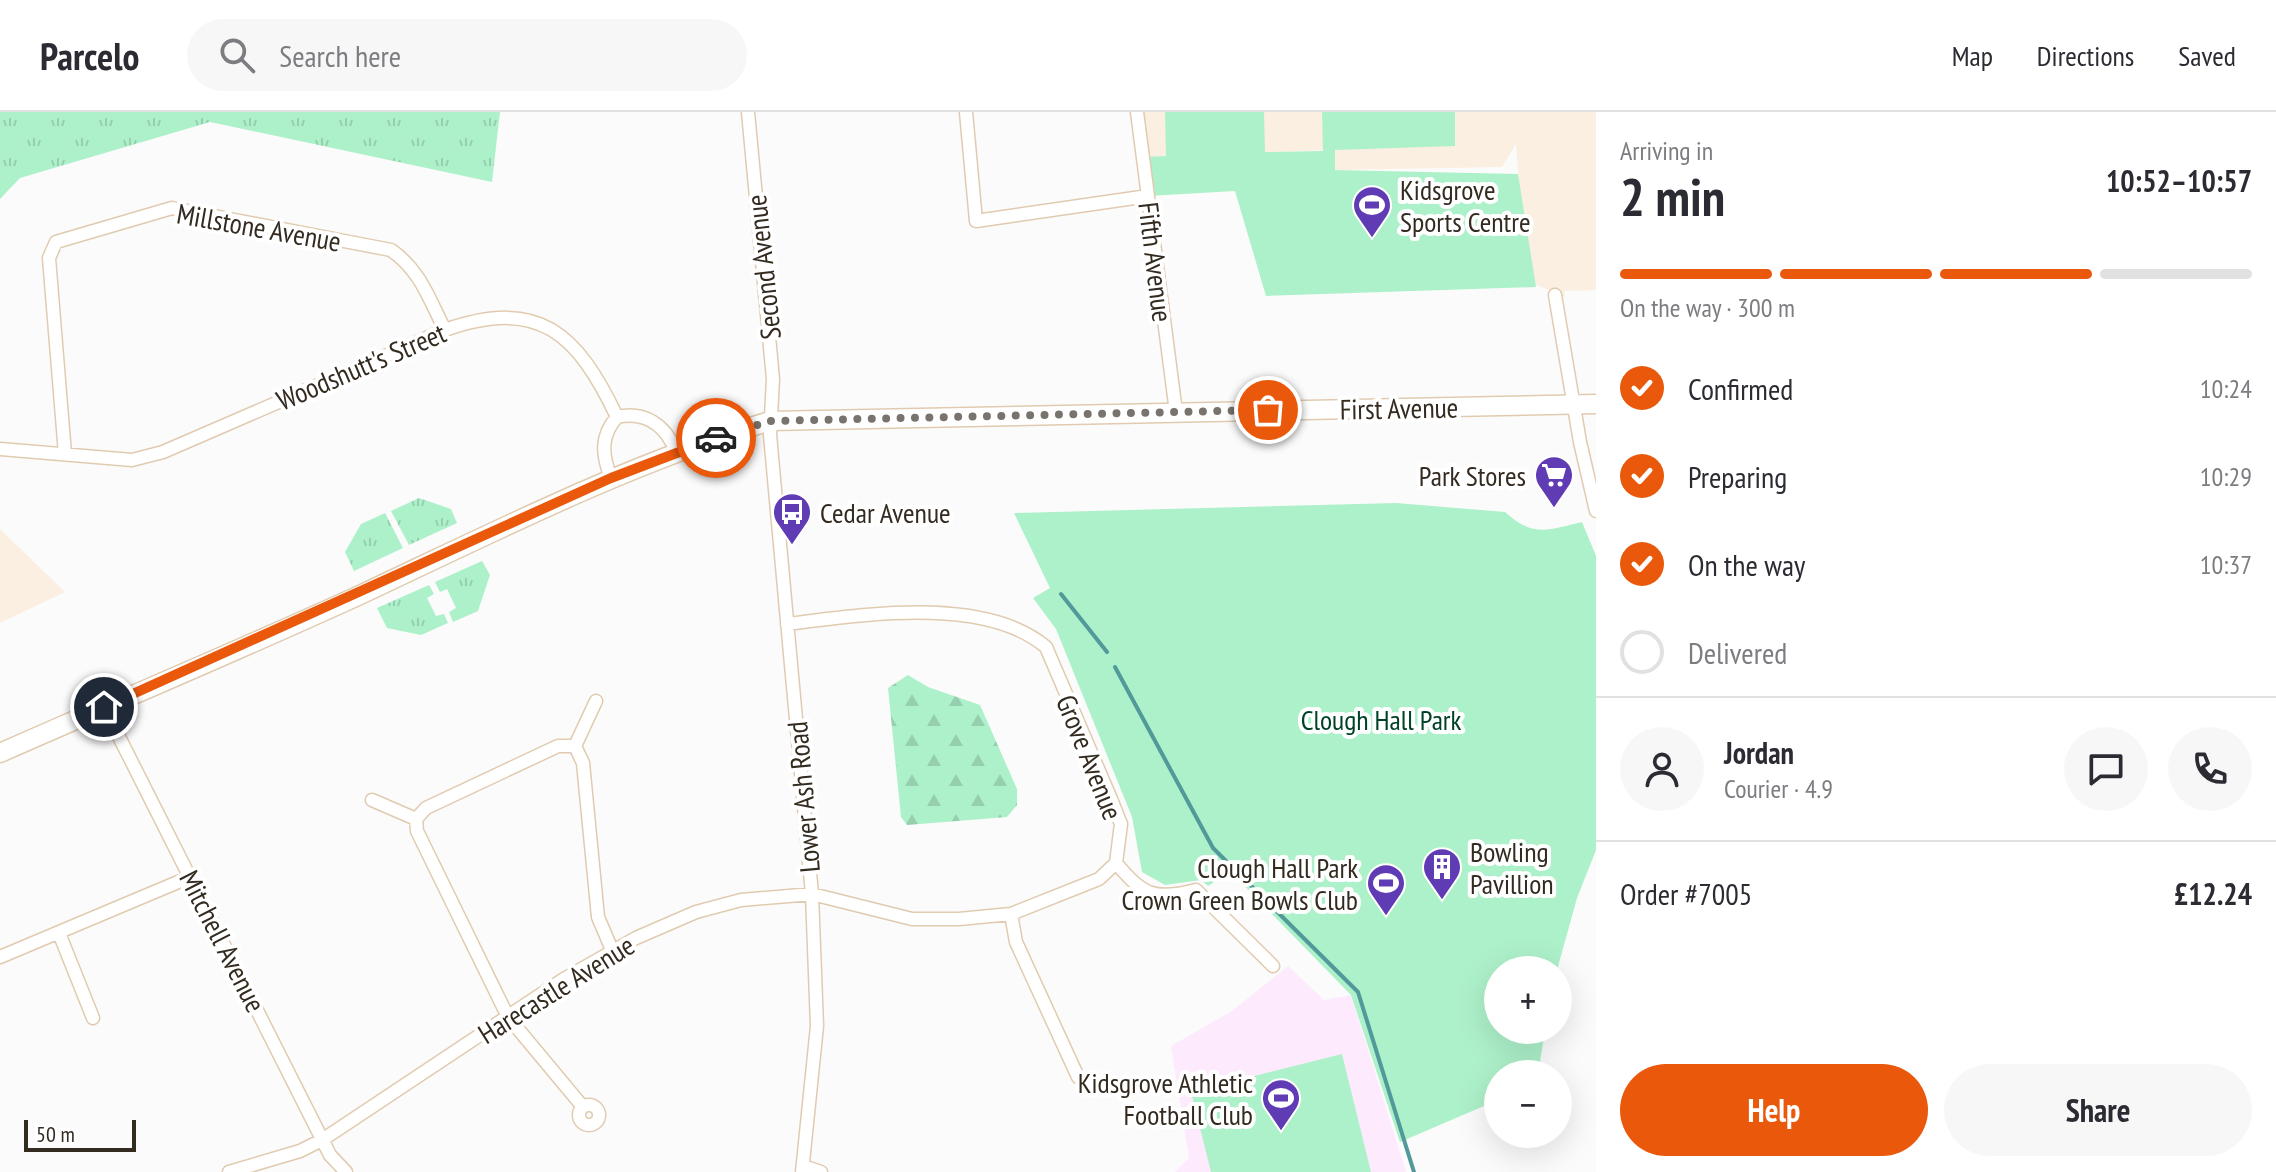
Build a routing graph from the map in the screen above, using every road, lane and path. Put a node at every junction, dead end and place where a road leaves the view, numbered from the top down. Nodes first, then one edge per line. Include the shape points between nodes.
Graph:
1 (748, 112) edge
2 (966, 112) edge
3 (1137, 112) edge
4 (1148, 196) junction
5 (1555, 295) dead end
6 (445, 330) junction
7 (1574, 404) junction
8 (1596, 404) edge
9 (1176, 412) junction
10 (617, 417) junction
11 (770, 421) junction
12 (0, 449) edge
13 (676, 451) junction
14 (65, 454) junction
15 (611, 478) junction
16 (1596, 511) edge
17 (787, 624) junction
18 (596, 701) dead end
19 (104, 707) junction
20 (575, 746) junction
21 (0, 753) edge
22 (372, 800) dead end
23 (416, 819) junction
24 (1116, 863) junction
25 (190, 877) junction
26 (812, 894) junction
27 (1011, 914) junction
28 (59, 933) junction
29 (612, 950) junction
30 (0, 957) edge
31 (1273, 966) dead end
32 (508, 1017) junction
33 (93, 1018) dead end
34 (1078, 1077) dead end
35 (583, 1107) dead end
36 (322, 1140) junction
37 (802, 1169) edge
38 (229, 1172) edge
39 (346, 1172) edge
40 (821, 1172) edge

1 - 11 street, Second Avenue via 773,379
2 - 4 street via 976,221
3 - 4 street, Fifth Avenue
4 - 9 street, Fifth Avenue
5 - 7 street
6 - 10 street, Woodshutt's Street via 478,318 514,316 558,332 596,375
6 - 14 street, Woodshutt's Street via 163,452 132,460
6 - 14 street, Millstone Avenue via 423,283 391,250 172,208 69,237 56,242 49,258
7 - 8 main road, First Avenue
7 - 9 main road, First Avenue
7 - 16 street
9 - 11 main road, First Avenue
10 - 13 street via 644,417 664,429
10 - 15 street via 604,441
11 - 13 main road
11 - 17 street, Lower Ash Road
12 - 14 street, Woodshutt's Street
13 - 15 main road
15 - 19 main road
17 - 24 street, Grove Avenue via 916,612 1008,625 1030,634 1046,647 1121,824
17 - 26 street, Lower Ash Road
18 - 20 street
19 - 21 main road
19 - 25 street, Mitchell Avenue
20 - 23 street via 558,746 426,808
20 - 29 street via 583,763 598,917
22 - 23 street
23 - 32 street via 446,896
24 - 27 street, Grove Avenue via 1099,879
24 - 31 street via 1137,888 1153,896 1196,890
25 - 28 street
25 - 36 street, Mitchell Avenue
26 - 27 street, Grove Avenue via 912,919
26 - 29 street, Harecastle Avenue via 741,900 696,912
26 - 37 street, Lower Ash Road via 817,1026
27 - 34 street via 1016,942
28 - 30 street
28 - 33 street
29 - 32 street, Harecastle Avenue
32 - 35 street
32 - 36 street, Harecastle Avenue
36 - 38 street, Harecastle Avenue
36 - 39 street, Mitchell Avenue
37 - 40 street

